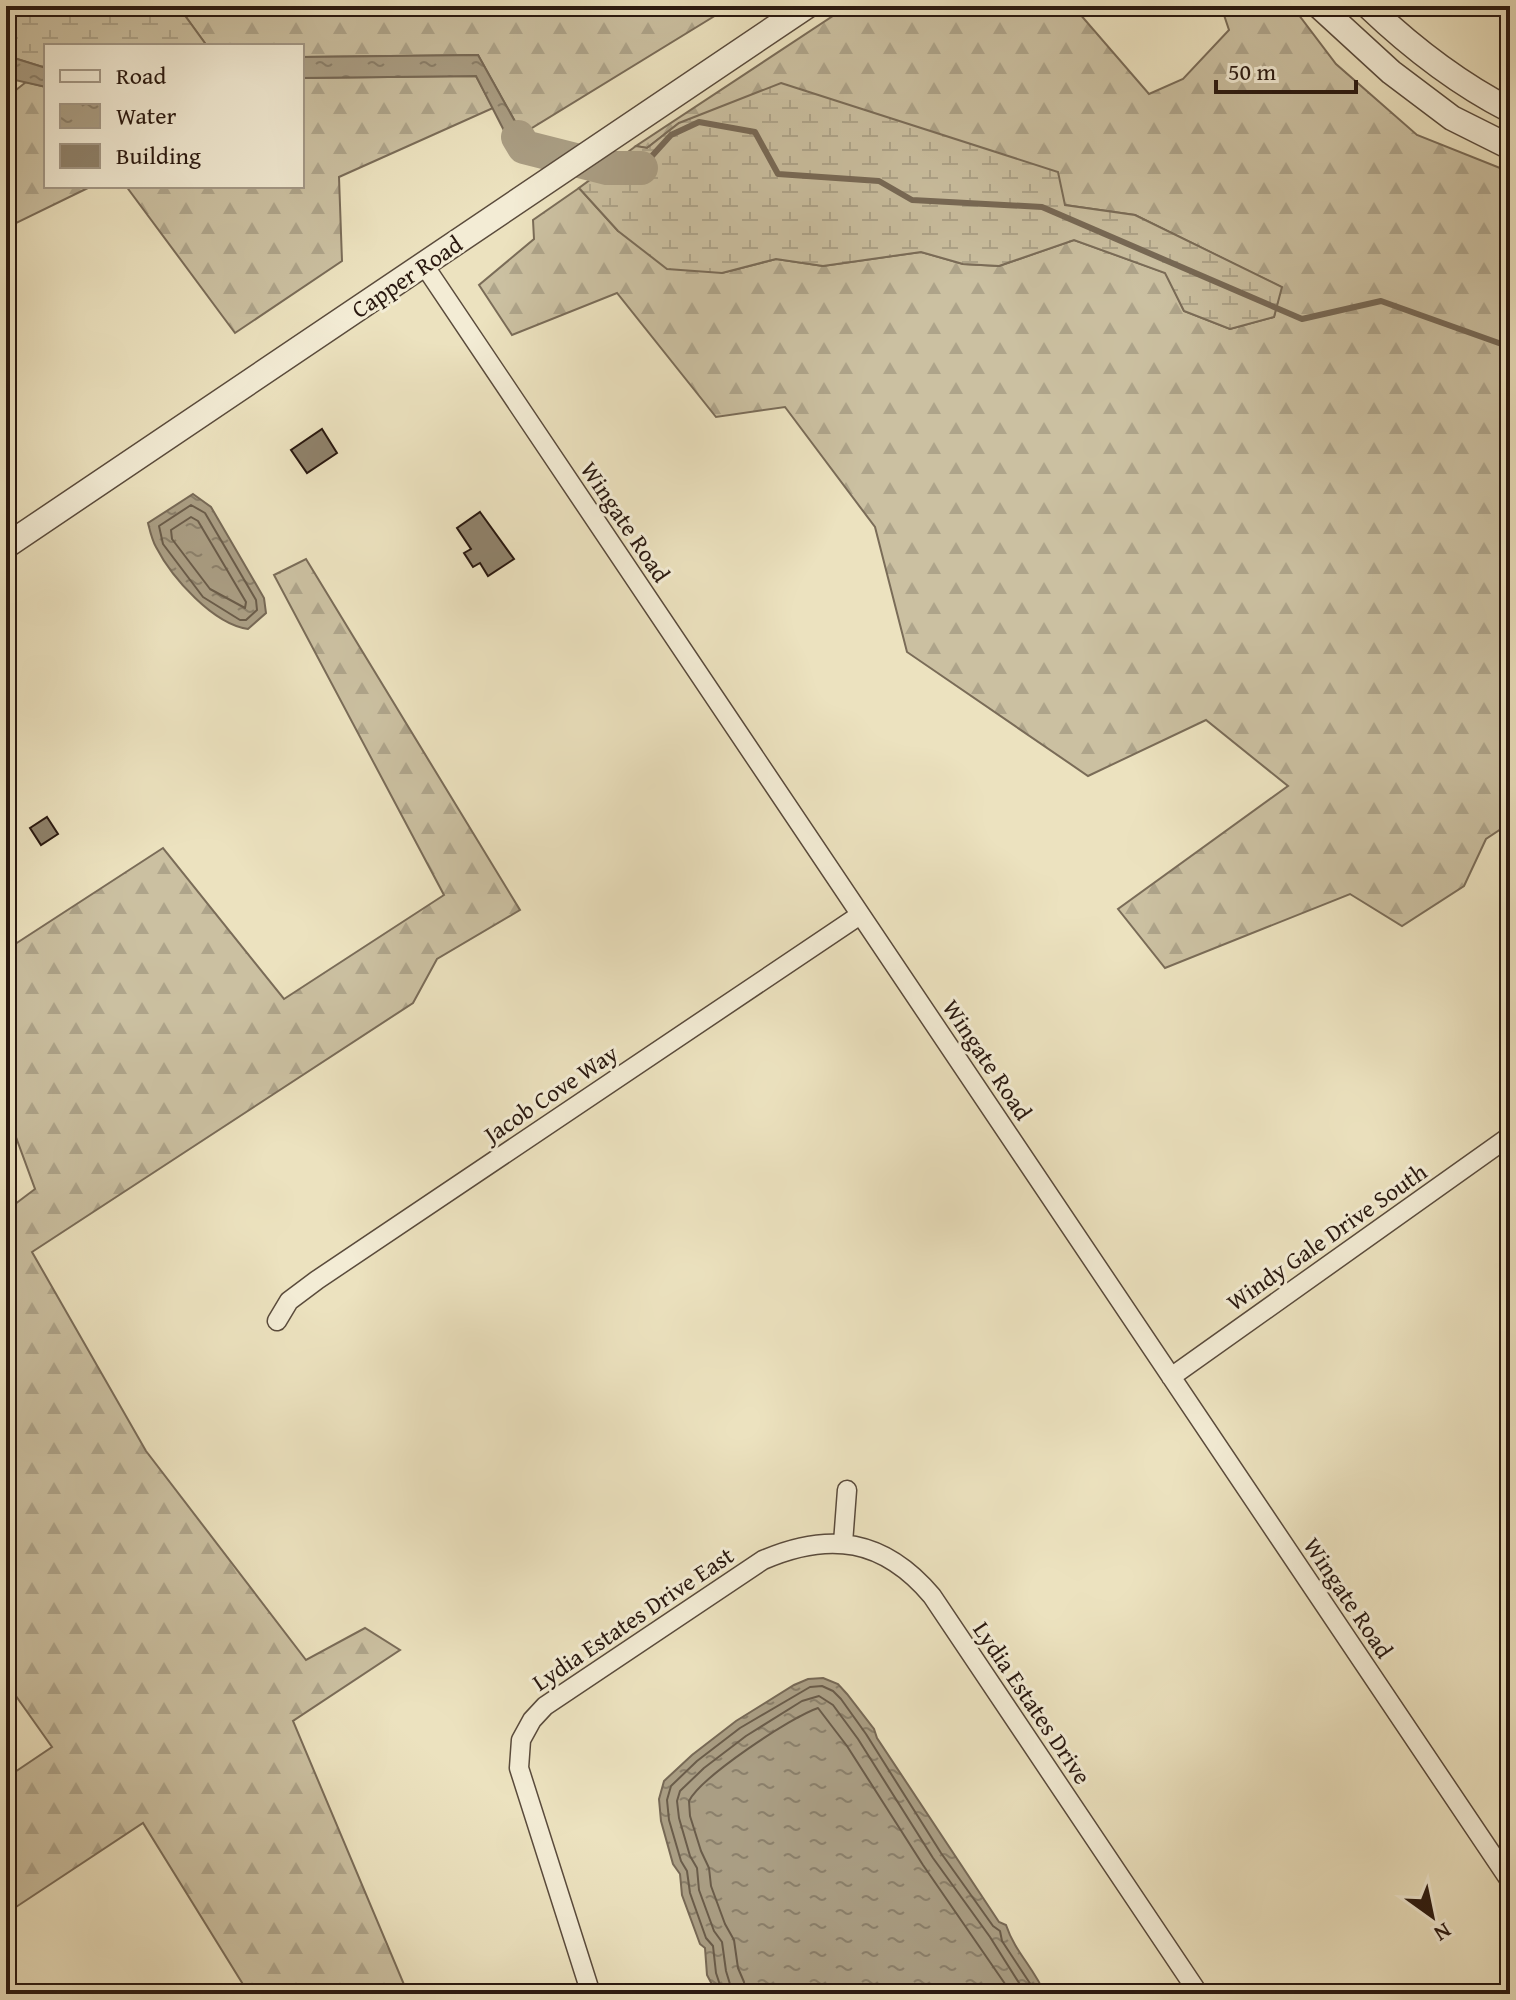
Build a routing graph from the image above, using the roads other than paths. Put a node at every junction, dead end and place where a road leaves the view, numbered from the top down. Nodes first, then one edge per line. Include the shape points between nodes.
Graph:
1 (807, 6) edge
2 (1319, 6) edge
3 (1368, 6) edge
4 (1436, 65) junction
5 (1415, 90) junction
6 (1510, 110) edge
7 (1510, 147) edge
8 (424, 265) junction
9 (6, 546) edge
10 (860, 915) junction
11 (1506, 1147) edge
12 (277, 1321) dead end
13 (1171, 1377) junction
14 (847, 1490) dead end
15 (843, 1543) junction
16 (763, 1560) joint
17 (1510, 1881) edge
18 (591, 1994) edge
19 (1199, 1994) edge

1 - 8 street, Capper Road
2 - 5 street
3 - 4 street
4 - 5 street
4 - 6 street
5 - 7 street via 1452,118
8 - 9 street, Capper Road
8 - 10 street, Wingate Road
10 - 12 street, Jacob Cove Way via 317,1280 289,1301
10 - 13 street, Wingate Road
11 - 13 street, Windy Gale Drive South
13 - 17 street, Wingate Road
14 - 15 street
15 - 16 street, Lydia Estates Drive via 788,1549
15 - 19 street, Lydia Estates Drive via 898,1562 932,1596
16 - 18 street, Lydia Estates Drive East via 545,1706 521,1740 519,1768 527,1801

